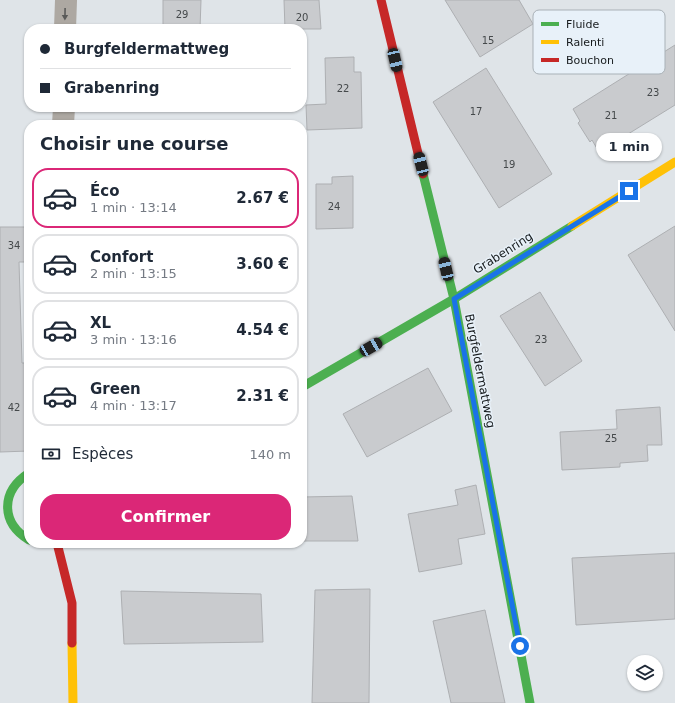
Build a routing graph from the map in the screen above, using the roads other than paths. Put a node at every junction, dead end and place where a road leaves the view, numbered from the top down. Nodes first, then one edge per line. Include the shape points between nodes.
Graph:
1 (66, 0) edge
2 (380, 0) edge
3 (65, 24) edge
4 (675, 162) edge
5 (454, 299) junction
6 (307, 384) edge
7 (24, 477) edge
8 (4, 511) edge
9 (24, 537) edge
10 (58, 548) edge
11 (73, 703) edge
12 (530, 703) edge

1 -> 3 street
2 - 5 street, Burgfeldermattweg
4 - 5 street, Grabenring
5 - 6 street, Grabenring
5 - 12 street, Burgfeldermattweg
7 - 8 street via 16,482 10,491
8 - 9 street via 16,531
10 - 11 street via 72,603

